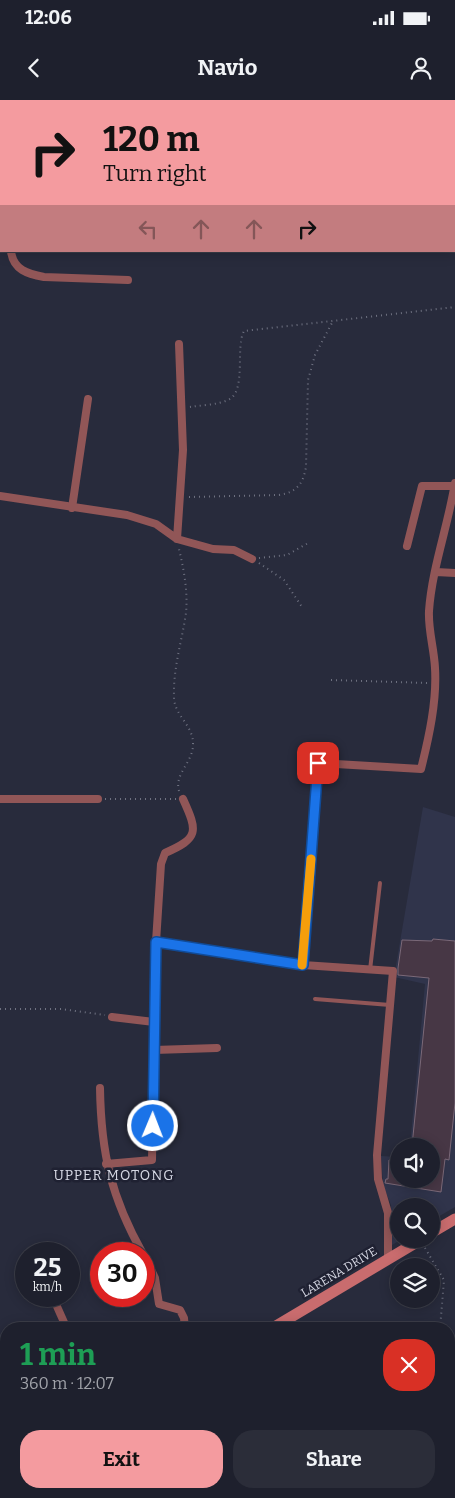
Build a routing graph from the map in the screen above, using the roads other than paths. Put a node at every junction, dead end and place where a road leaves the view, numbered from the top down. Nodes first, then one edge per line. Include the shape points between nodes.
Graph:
1 (11, 252) edge
2 (128, 280) dead end
3 (179, 344) dead end
4 (88, 399) dead end
5 (455, 485) edge
6 (0, 496) edge
7 (72, 508) junction
8 (177, 539) junction
9 (407, 546) dead end
10 (252, 559) road end
11 (436, 572) junction
12 (455, 573) edge
13 (0, 799) edge
14 (98, 799) road end
15 (183, 799) road end
16 (380, 884) dead end
17 (156, 942) junction
18 (303, 965) junction
19 (370, 970) junction
20 (315, 999) dead end
21 (390, 1005) junction
22 (112, 1017) road end
23 (154, 1022) junction
24 (217, 1048) dead end
25 (154, 1050) junction
26 (100, 1088) dead end
27 (106, 1164) junction
28 (455, 1219) edge
29 (440, 1228) edge
30 (137, 1242) edge
31 (406, 1248) edge
32 (388, 1259) junction
33 (155, 1278) edge
34 (57, 1307) edge
35 (64, 1322) edge
36 (184, 1322) edge
37 (282, 1322) edge

1 - 2 street via 16,266 44,278
3 - 8 street via 183,450
4 - 7 street
5 - 9 street via 422,486
5 - 11 street
6 - 7 street
7 - 8 street via 144,520 156,524
8 - 10 street via 206,548 234,550
11 - 12 street
11 - 18 street via 429,613 435,684 421,770 318,763
13 - 14 street
15 - 17 street via 193,833 188,842 165,853 162,858
16 - 19 lane
17 - 18 street
17 - 23 street
18 - 19 street
19 - 21 street via 392,971
20 - 21 lane
21 - 32 street via 377,1162 378,1179 388,1213
22 - 23 street
23 - 25 street
24 - 25 street
25 - 27 street via 152,1160
26 - 27 street
27 - 30 street via 122,1213
28 - 29 main road
31 - 32 main road, LARENA DRIVE
32 - 37 main road, LARENA DRIVE
33 - 36 street via 159,1304 180,1310
34 - 35 street

